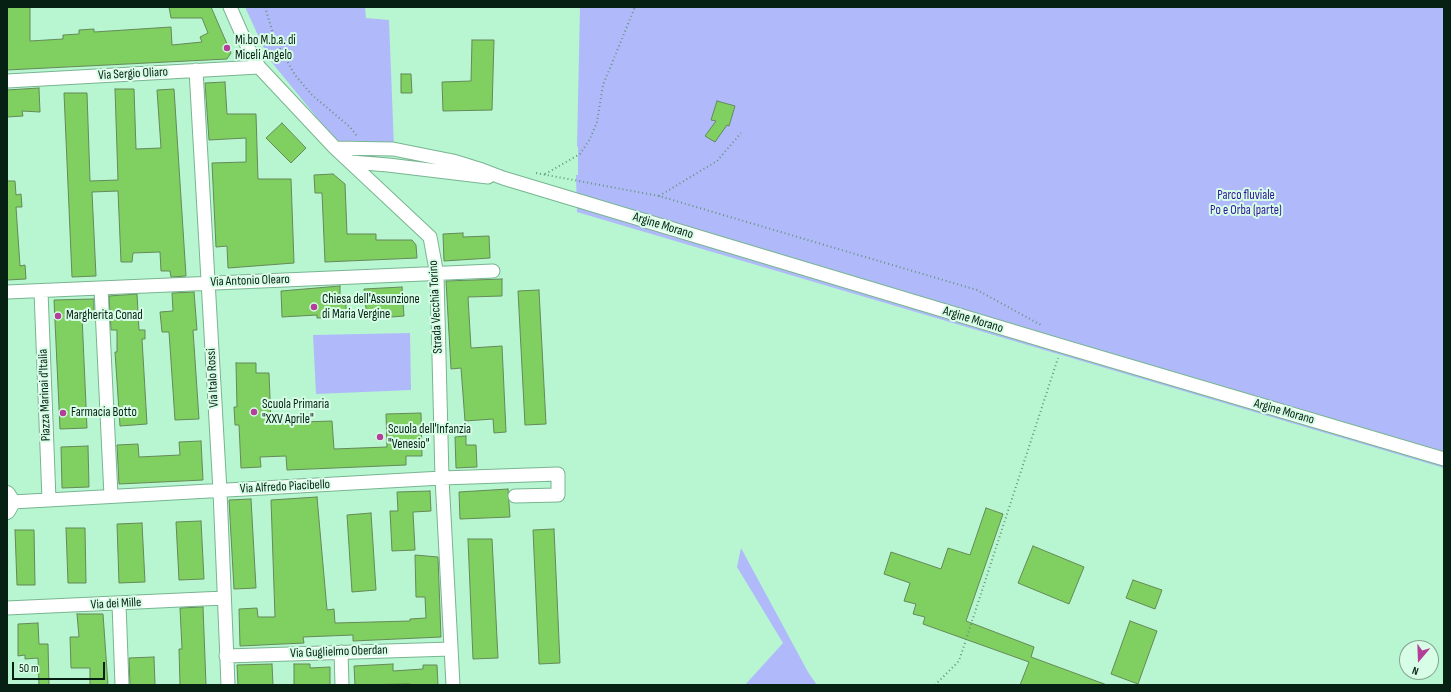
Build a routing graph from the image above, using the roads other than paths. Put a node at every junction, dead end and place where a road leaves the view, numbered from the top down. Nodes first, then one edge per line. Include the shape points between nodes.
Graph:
1 (230, 7) edge
2 (259, 67) junction
3 (196, 70) junction
4 (7, 82) edge
5 (335, 148) junction
6 (351, 162) junction
7 (508, 180) junction
8 (493, 271) dead end
9 (437, 275) junction
10 (208, 283) junction
11 (101, 288) junction
12 (41, 291) junction
13 (7, 292) edge
14 (1444, 459) edge
15 (442, 478) junction
16 (220, 491) junction
17 (111, 496) junction
18 (516, 496) dead end
19 (49, 500) junction
20 (9, 502) edge
21 (224, 598) junction
22 (119, 604) junction
23 (7, 608) edge
24 (451, 649) junction
25 (341, 652) junction
26 (226, 656) junction
27 (122, 685) edge
28 (228, 685) edge
29 (342, 685) edge
30 (453, 685) edge

1 - 2 street, Strada Vecchia Torino
2 - 3 street, Via Sergio Oliaro
2 - 5 street, Strada Vecchia Torino
3 - 4 street, Via Sergio Oliaro
3 - 10 street, Via Italo Rossi
5 - 6 street, Strada Vecchia Torino
5 - 7 street, Argine Morano via 393,149 454,161
6 - 7 street, Argine Morano via 388,164
6 - 9 street, Strada Vecchia Torino via 430,237
7 - 14 street, Argine Morano
8 - 9 street, Via Antonio Olearo
9 - 10 street, Via Antonio Olearo
9 - 15 street, Strada Vecchia Torino
10 - 11 street, Via Antonio Olearo
10 - 16 street, Via Italo Rossi
11 - 12 street, Via Antonio Olearo
11 - 17 street
12 - 13 street, Via Antonio Olearo
12 - 19 street, Piazza Marinai d'Italia
15 - 16 street, Via Alfredo Piacibello
15 - 18 street, Via Alfredo Piacibello via 558,474 558,495
15 - 24 street, Strada Vecchia Torino
16 - 17 street, Via Alfredo Piacibello
16 - 21 street, Via Italo Rossi
17 - 19 street, Via Alfredo Piacibello
19 - 20 street, Via Alfredo Piacibello
21 - 22 street, Via dei Mille
21 - 26 street, Via Italo Rossi
22 - 23 street, Via dei Mille
22 - 27 street
24 - 25 street, Via Guglielmo Oberdan
24 - 30 street, Strada Vecchia Torino
25 - 26 street, Via Guglielmo Oberdan
25 - 29 street
26 - 28 street, Via Italo Rossi

